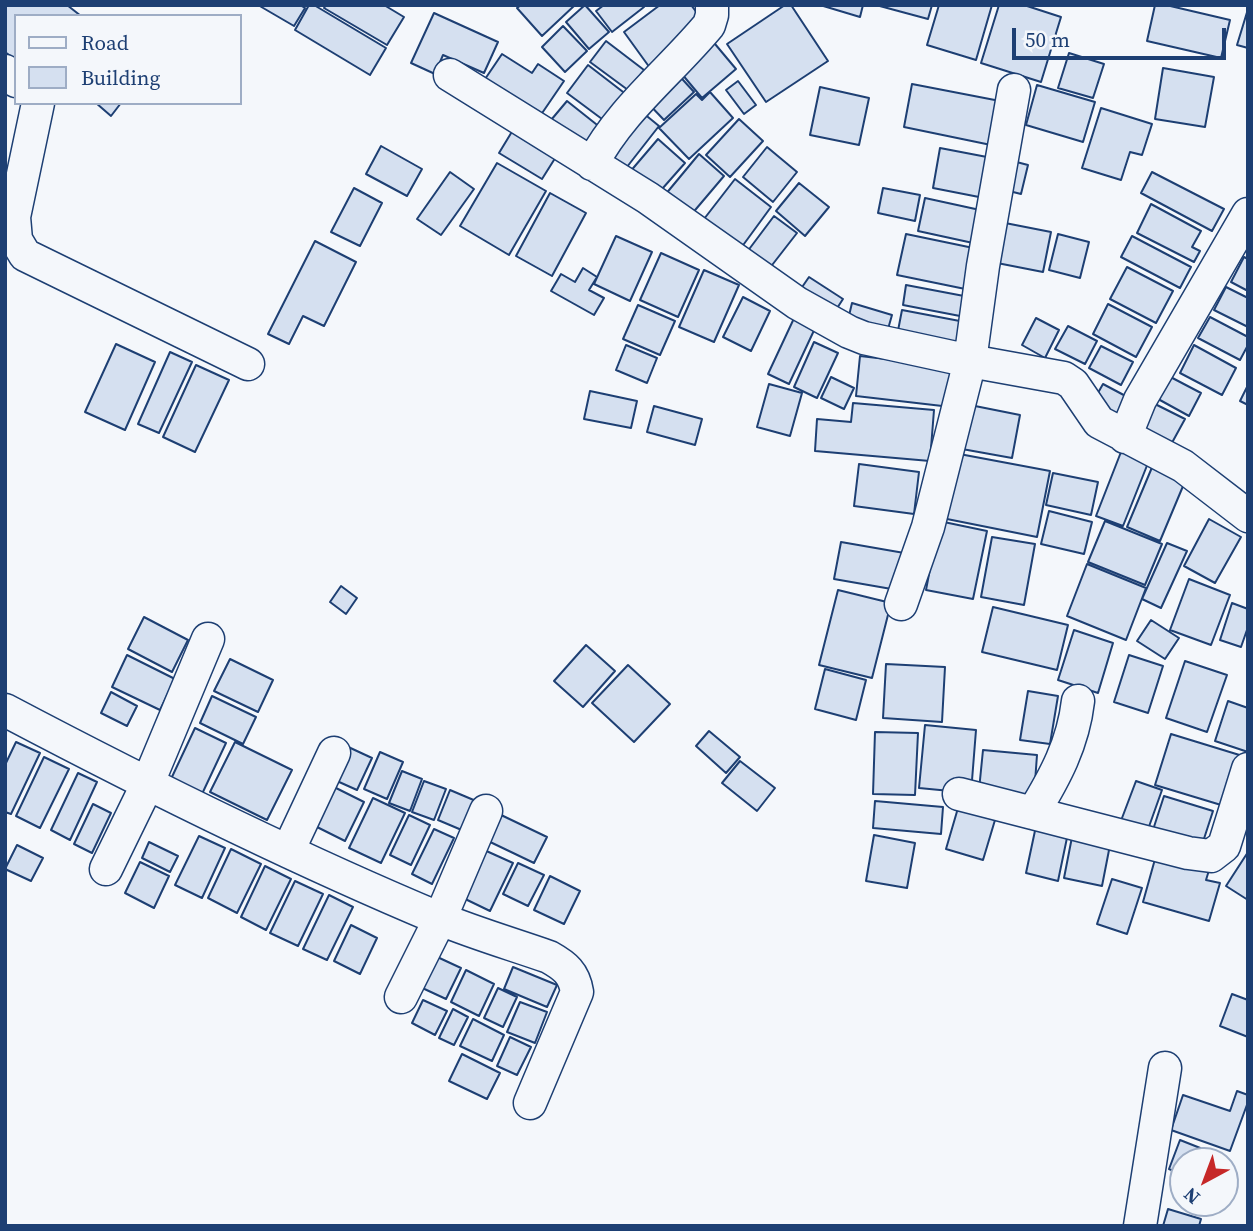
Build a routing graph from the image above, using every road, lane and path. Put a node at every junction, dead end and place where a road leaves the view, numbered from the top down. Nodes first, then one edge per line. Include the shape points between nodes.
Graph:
1 (712, 5) edge
2 (450, 75) dead end
3 (1014, 90) dead end
4 (38, 105) edge
5 (592, 164) junction
6 (1248, 214) edge
7 (970, 361) junction
8 (248, 363) dead end
9 (1125, 436) junction
10 (1248, 516) edge
11 (901, 604) dead end
12 (208, 639) dead end
13 (1078, 701) dead end
14 (5, 710) edge
15 (334, 753) dead end
16 (1248, 769) edge
17 (147, 785) junction
18 (959, 793) dead end
19 (486, 811) dead end
20 (1033, 813) junction
21 (288, 851) junction
22 (106, 869) dead end
23 (440, 919) junction
24 (401, 997) dead end
25 (1165, 1068) dead end
26 (530, 1103) dead end
27 (1140, 1226) edge

1 - 5 street via 709,25 649,87
2 - 5 street
3 - 7 street
4 - 8 street via 14,216 16,240 25,255
5 - 7 street via 797,303 849,332
6 - 9 street via 1140,400
7 - 9 street via 1064,378 1099,422
7 - 11 street via 928,527
9 - 10 street via 1183,466
12 - 17 street
13 - 20 street via 1069,746
14 - 17 street
15 - 21 street
16 - 20 street via 1224,846 1210,856
17 - 21 street
17 - 22 street
18 - 20 street
19 - 23 street
21 - 23 street
23 - 24 street
23 - 26 street via 549,957 575,977 577,992
25 - 27 street

